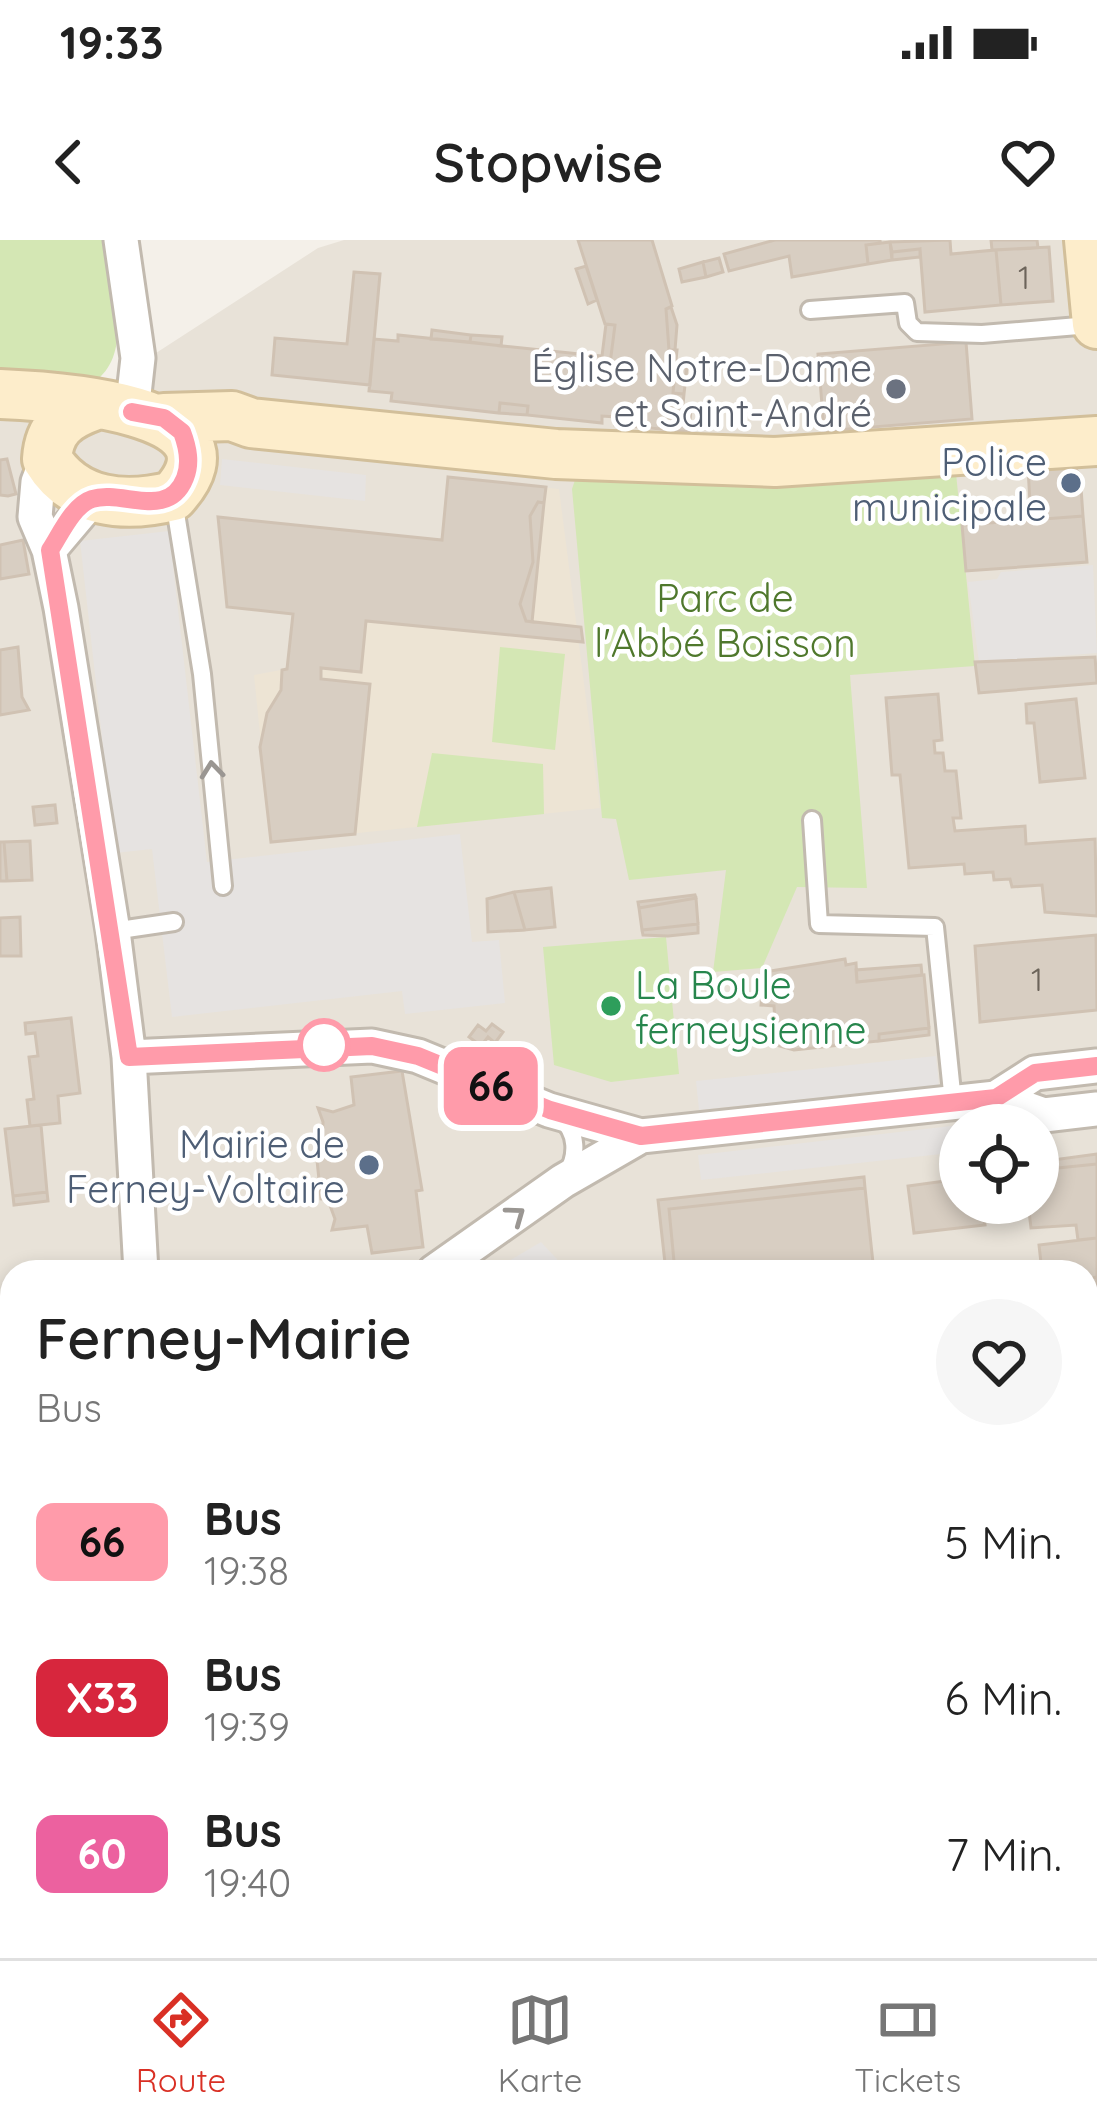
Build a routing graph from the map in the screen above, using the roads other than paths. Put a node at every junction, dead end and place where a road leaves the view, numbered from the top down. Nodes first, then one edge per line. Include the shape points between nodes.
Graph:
1 (121, 240) edge
2 (1089, 240) edge
3 (809, 310) dead end
4 (1097, 324) edge
5 (2, 394) edge
6 (130, 412) junction
7 (251, 423) junction
8 (1097, 442) edge
9 (47, 451) junction
10 (181, 483) junction
11 (93, 498) junction
12 (50, 550) junction
13 (812, 820) dead end
14 (224, 886) dead end
15 (174, 922) dead end
16 (113, 931) junction
17 (129, 1057) junction
18 (1097, 1066) edge
19 (996, 1098) junction
20 (953, 1102) junction
21 (1097, 1109) edge
22 (550, 1110) junction
23 (641, 1136) junction
24 (562, 1180) junction
25 (140, 1260) edge
26 (451, 1260) edge

1 - 6 street via 137,358
2 - 4 main road
3 - 4 lane via 905,303 917,332
5 - 6 main road
5 - 9 main road
6 - 7 main road
6 - 9 main road via 69,414
6 - 10 main road via 182,432
7 - 8 main road via 556,454 775,462
7 - 10 main road via 202,452
9 - 11 main road via 72,490
9 - 12 street via 35,517
10 - 11 main road via 151,502
14 -> 10 lane
11 - 12 street
12 - 16 street
13 - 20 lane via 819,924 934,928
15 - 16 lane
16 - 17 street
17 - 22 street via 372,1046 418,1056
17 - 25 street
18 - 19 street via 1035,1073
19 - 20 street
19 - 21 street via 1044,1115
20 - 23 street
22 - 23 street
22 - 24 lane via 570,1126 575,1146
23 - 24 street
26 -> 24 street

